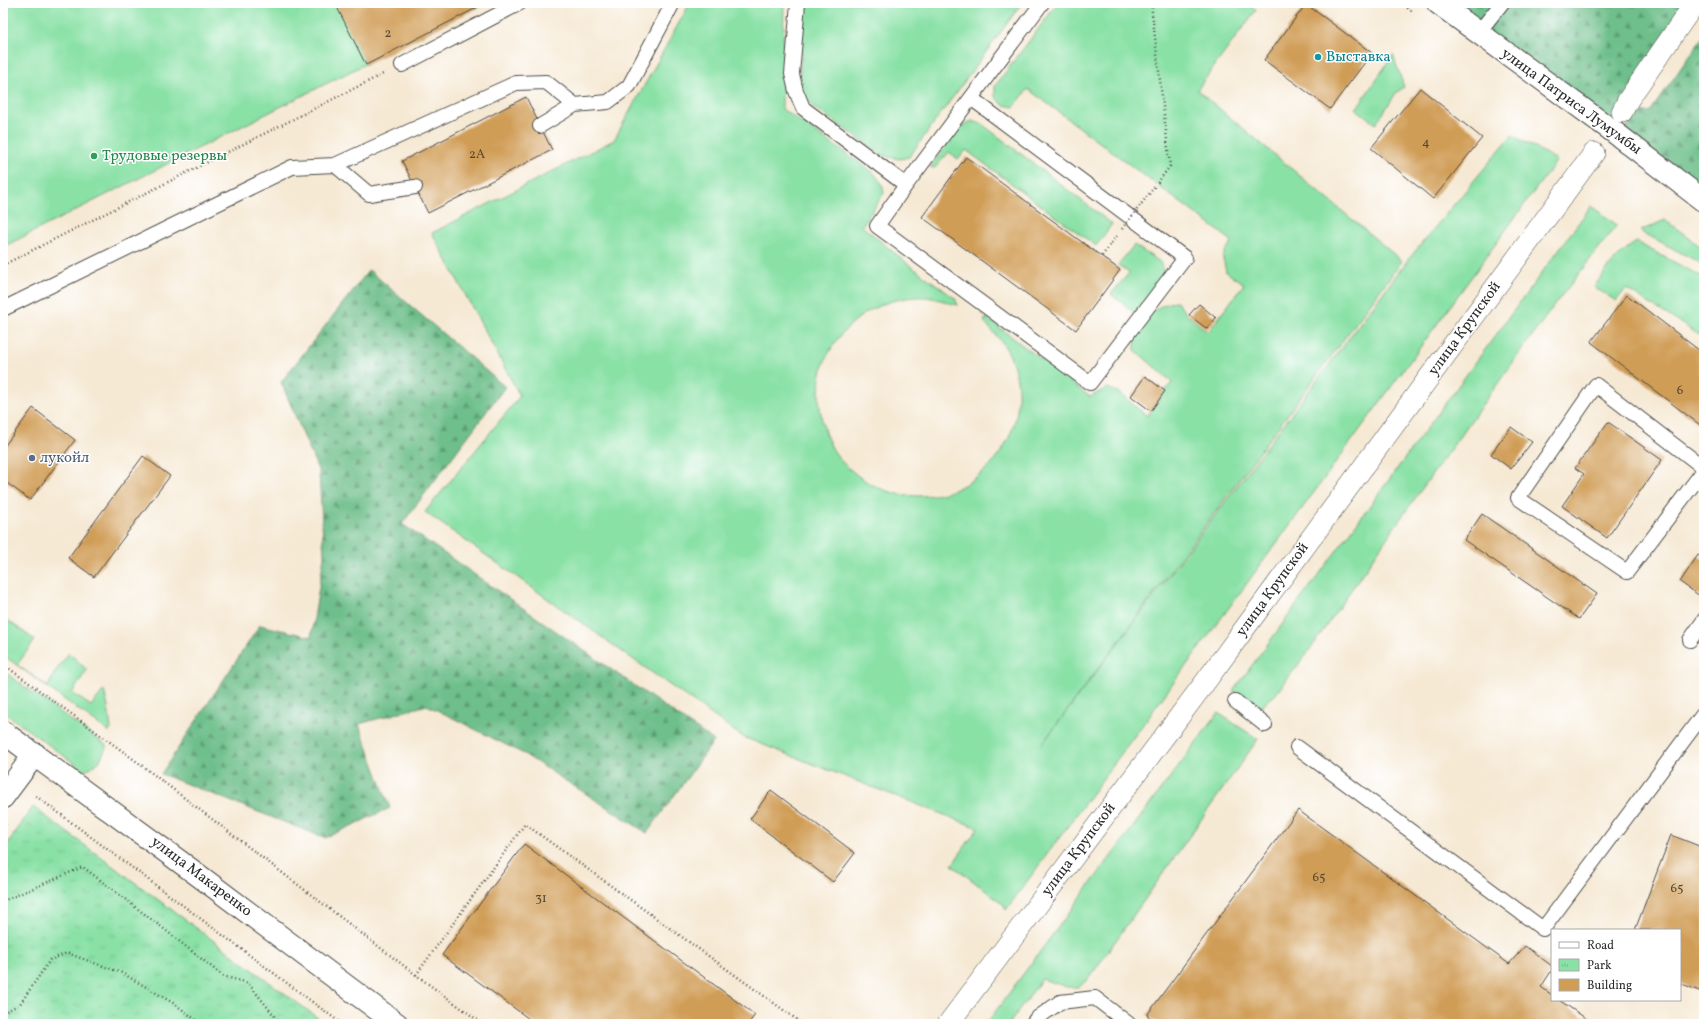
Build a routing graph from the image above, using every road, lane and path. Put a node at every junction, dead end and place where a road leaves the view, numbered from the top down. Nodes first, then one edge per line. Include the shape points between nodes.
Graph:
1 (520, 3) edge
2 (673, 3) edge
3 (798, 3) edge
4 (1042, 3) edge
5 (1151, 3) edge
6 (1438, 3) edge
7 (1502, 3) edge
8 (1695, 3) edge
9 (1478, 33) junction
10 (402, 65) joint
11 (971, 98) junction
12 (575, 105) junction
13 (1622, 112) dead end
14 (540, 126) dead end
15 (1594, 153) dead end
16 (335, 165) junction
17 (906, 185) junction
18 (415, 187) dead end
19 (1704, 201) edge
20 (1102, 256) dead end
21 (3, 265) edge
22 (3, 309) edge
23 (1704, 469) edge
24 (1704, 620) edge
25 (1690, 640) dead end
26 (3, 664) edge
27 (1235, 701) dead end
28 (1704, 713) edge
29 (1265, 725) dead end
30 (3, 732) edge
31 (1297, 747) dead end
32 (34, 754) junction
33 (30, 791) dead end
34 (3, 797) edge
35 (3, 901) edge
36 (416, 975) junction
37 (3, 1013) edge
38 (201, 1024) edge
39 (281, 1024) edge
40 (342, 1024) edge
41 (397, 1024) edge
42 (483, 1024) edge
43 (803, 1024) edge
44 (948, 1024) edge
45 (1032, 1024) edge
46 (1129, 1024) edge

1 - 10 lane
2 - 12 lane via 629,86 608,102
3 - 17 lane via 792,74 804,108
4 - 11 lane
5 - 20 path, bridge via 1170,166
6 - 9 main road, улица Патриса Лумумбы
7 - 9 lane
8 - 13 street
9 - 19 main road, улица Патриса Лумумбы
10 - 21 path
11 - 17 lane
11 - 17 lane via 1185,258 1090,384 877,226
12 - 14 lane
12 - 16 lane via 546,82 516,83
15 - 44 street, улица Крупской via 1206,681
16 - 18 lane via 369,194
16 - 22 lane via 292,167
23 - 23 lane via 1627,572 1518,498 1596,385
24 - 25 lane
26 - 36 path via 136,761
27 - 29 lane
28 - 31 lane via 1543,929
30 - 32 main road, улица Макаренко
32 - 34 main road
32 - 41 main road, улица Макаренко
33 - 40 path
35 - 39 path via 83,867 222,976 248,983
36 - 42 path
36 - 43 path via 525,824
37 - 38 path via 20,1004 50,960 66,953 122,973 175,1004
45 - 46 lane via 1060,1002 1095,998

